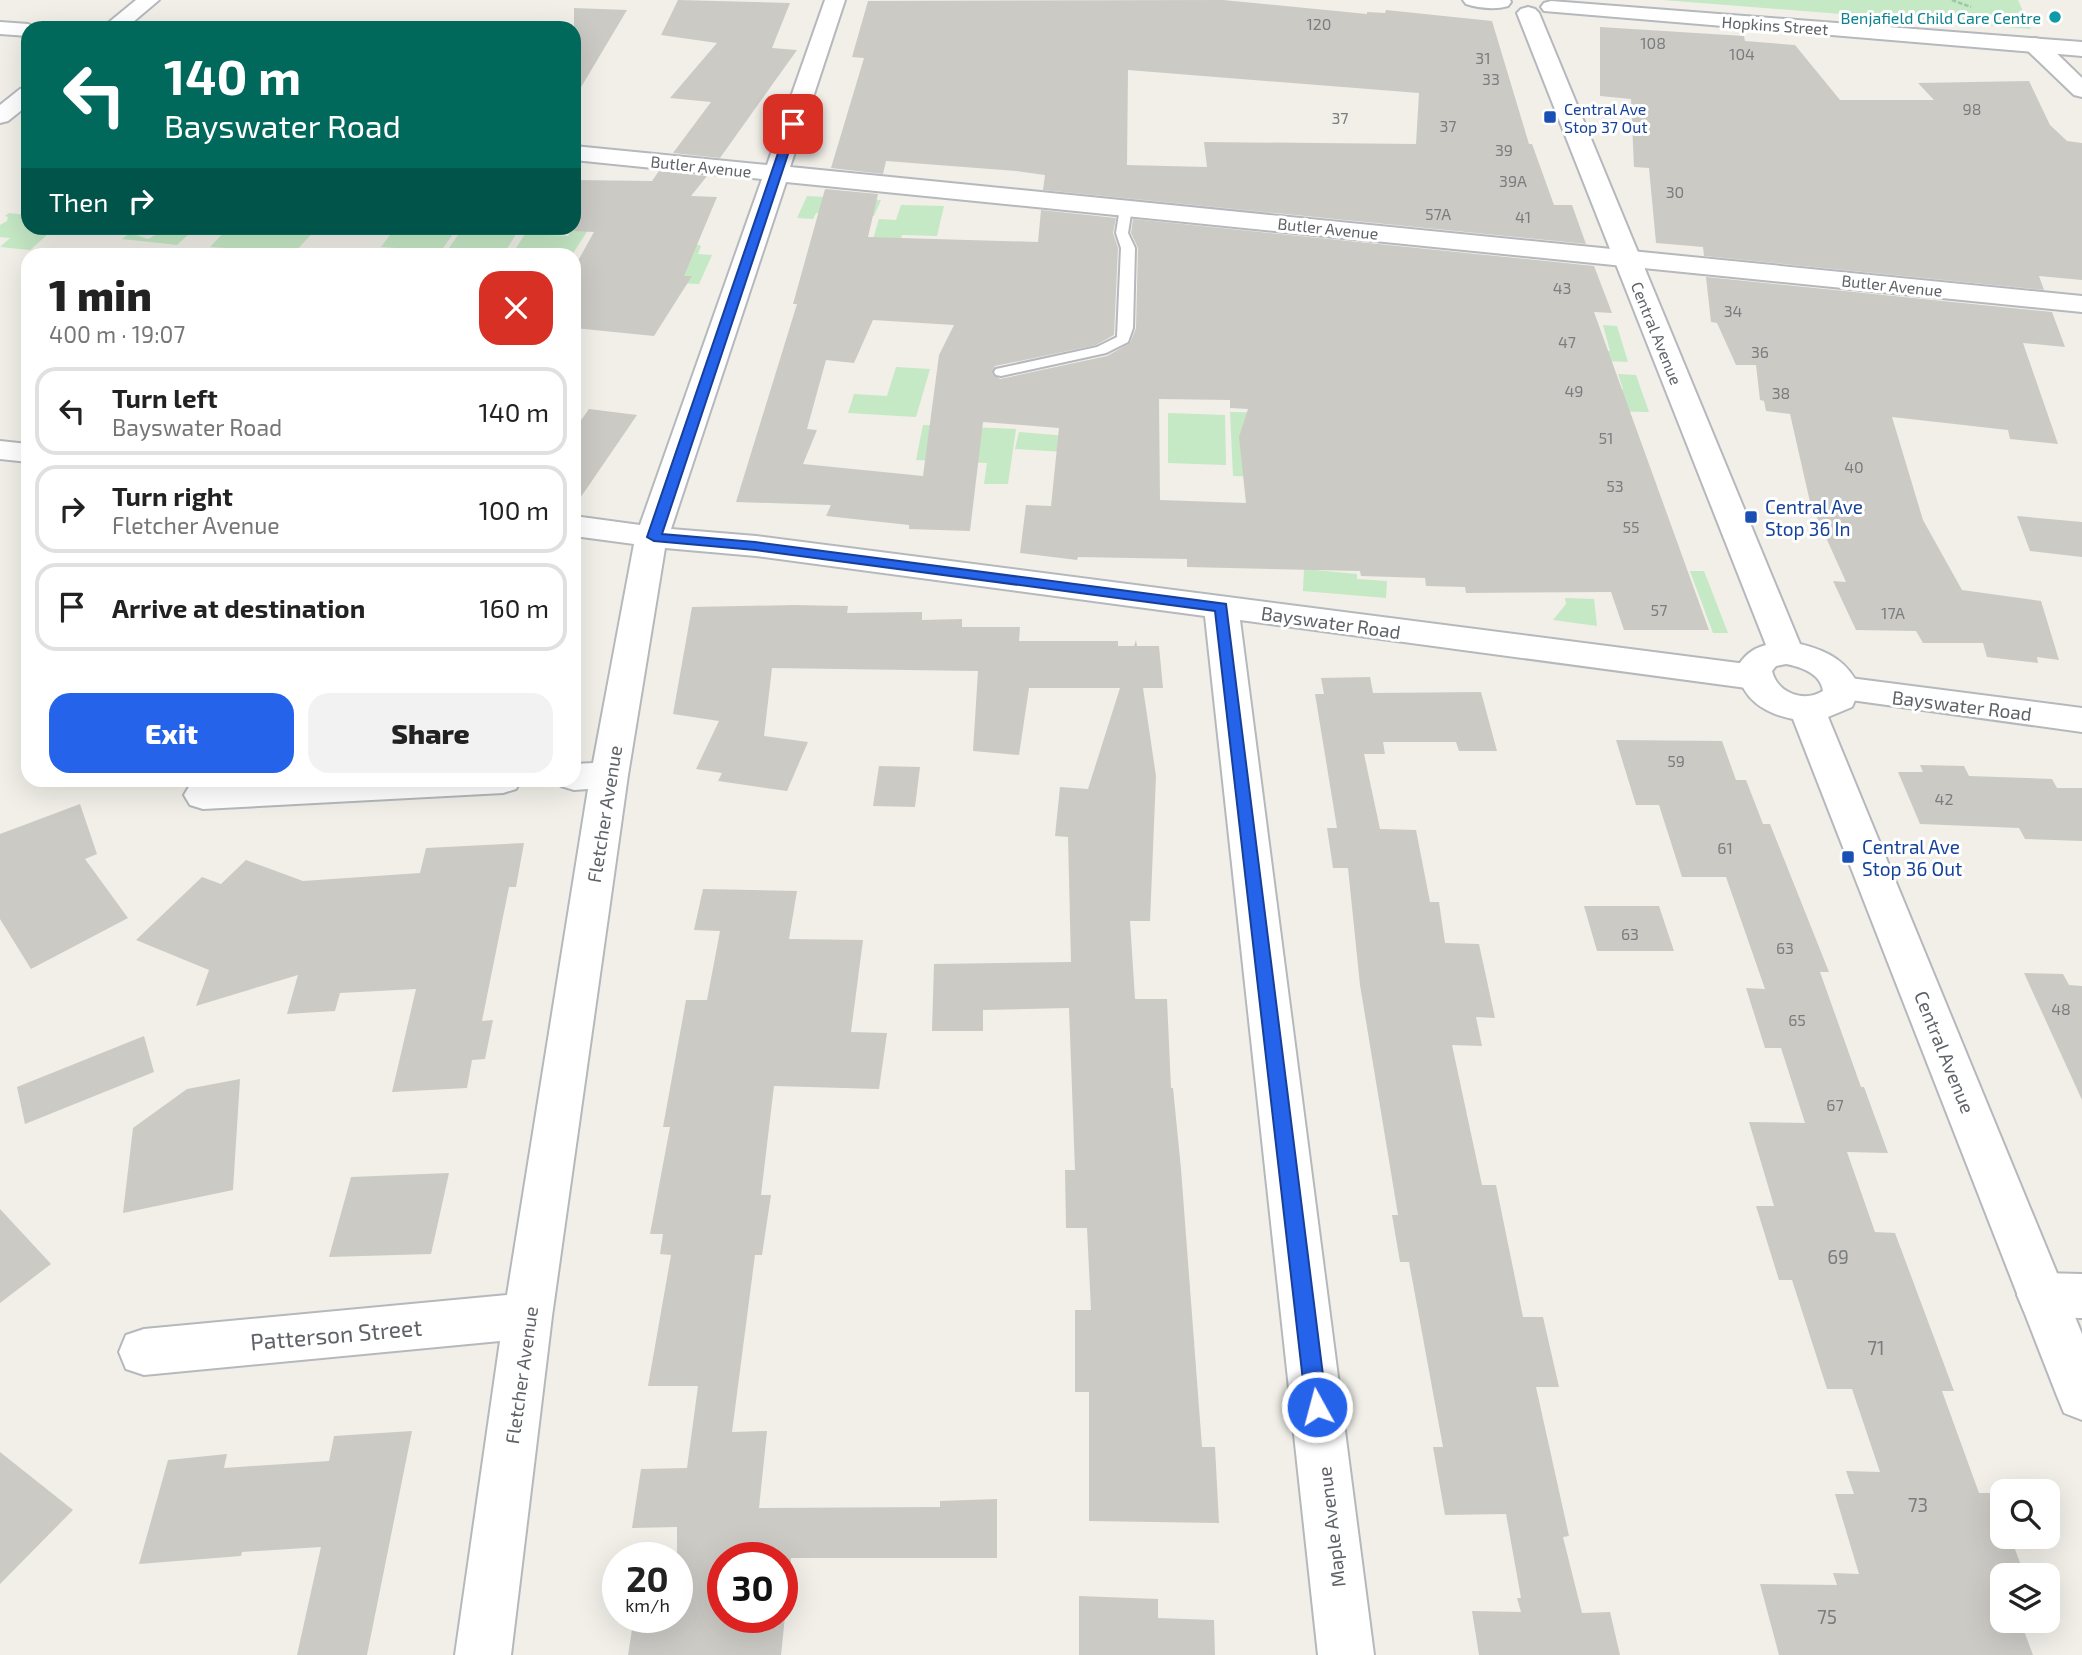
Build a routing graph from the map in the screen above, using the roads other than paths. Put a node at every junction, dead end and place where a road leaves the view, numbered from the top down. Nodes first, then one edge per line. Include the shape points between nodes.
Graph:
1 (149, 0) edge
2 (835, 0) edge
3 (1473, 0) edge
4 (1502, 1) edge
5 (1542, 7) edge
6 (122, 21) edge
7 (0, 28) edge
8 (21, 30) edge
9 (2035, 45) junction
10 (2082, 49) edge
11 (2082, 90) edge
12 (21, 100) edge
13 (0, 116) edge
14 (581, 154) edge
15 (776, 173) junction
16 (1126, 208) junction
17 (1627, 258) junction
18 (2082, 304) edge
19 (1001, 372) dead end
20 (0, 450) edge
21 (21, 452) edge
22 (581, 527) edge
23 (654, 537) junction
24 (1221, 607) junction
25 (1786, 653) junction
26 (1754, 677) junction
27 (1824, 699) junction
28 (2082, 720) edge
29 (592, 776) edge
30 (363, 787) edge
31 (203, 795) dead end
32 (2062, 1295) edge
33 (528, 1317) junction
34 (144, 1352) dead end
35 (2082, 1396) edge
36 (484, 1655) edge
37 (1346, 1655) edge

1 - 6 street
2 - 15 street, Fletcher Avenue
3 - 4 street
4 - 5 street, Hopkins Street via 1510,10
5 - 9 street, Hopkins Street
5 - 17 street, Central Avenue
7 - 8 street
9 - 10 street, Hopkins Street
9 - 11 street
12 - 13 street
14 - 15 street, Butler Avenue
15 - 16 street, Butler Avenue
15 - 23 street, Fletcher Avenue
16 - 17 street, Butler Avenue
16 - 19 lane via 1122,233 1129,248 1123,339 1101,350
17 - 18 street, Butler Avenue
17 - 25 street, Central Avenue
20 - 21 street
22 - 23 street, Bayswater Road
23 - 24 street, Bayswater Road
23 - 29 street, Fletcher Avenue
24 - 26 street, Bayswater Road
24 - 37 street, Maple Avenue
25 - 26 street via 1765,657 1754,669
25 - 27 street, Central Avenue via 1824,665 1840,681
26 - 27 street, Bayswater Road via 1767,695 1779,702
27 - 28 street, Bayswater Road
27 - 32 street, Central Avenue
29 - 33 street, Fletcher Avenue
30 - 31 street
32 - 35 street, Central Avenue
33 - 34 street, Patterson Street
33 - 36 street, Fletcher Avenue

